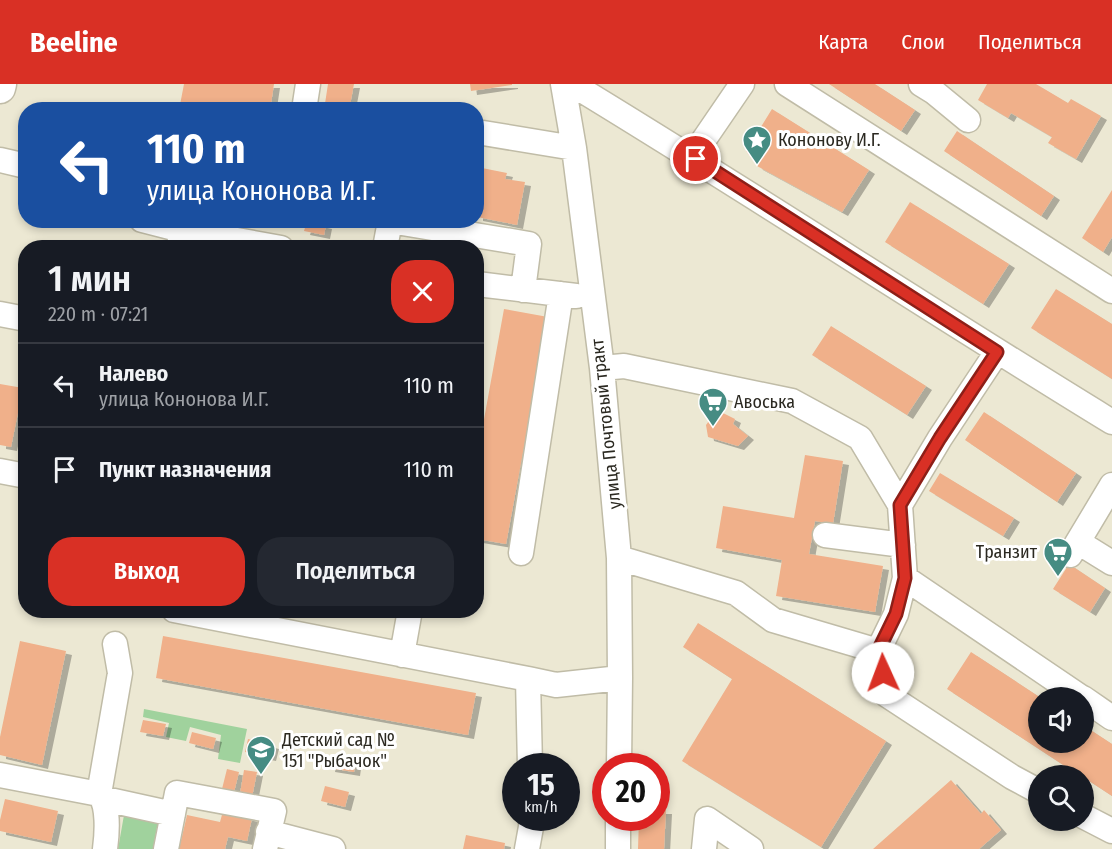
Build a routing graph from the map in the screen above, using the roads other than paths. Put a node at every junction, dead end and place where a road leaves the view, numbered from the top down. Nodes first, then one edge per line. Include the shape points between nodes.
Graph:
1 (308, 84) edge
2 (563, 84) edge
3 (742, 84) edge
4 (787, 84) edge
5 (921, 84) edge
6 (305, 102) edge
7 (968, 120) dead end
8 (484, 133) edge
9 (574, 148) junction
10 (696, 159) junction
11 (0, 160) edge
12 (18, 164) edge
13 (158, 228) edge
14 (432, 228) edge
15 (180, 239) edge
16 (484, 285) edge
17 (1111, 288) edge
18 (523, 290) junction
19 (561, 294) junction
20 (593, 299) junction
21 (0, 314) edge
22 (18, 317) edge
23 (997, 352) junction
24 (602, 368) junction
25 (1112, 422) edge
26 (0, 471) edge
27 (18, 474) edge
28 (1112, 485) edge
29 (900, 505) junction
30 (825, 535) dead end
31 (903, 545) junction
32 (521, 553) dead end
33 (618, 558) junction
34 (1112, 563) edge
35 (905, 578) junction
36 (215, 618) edge
37 (409, 618) edge
38 (115, 644) dead end
39 (878, 651) junction
40 (402, 655) junction
41 (620, 678) junction
42 (528, 679) junction
43 (1066, 687) edge
44 (1094, 706) edge
45 (1112, 718) edge
46 (530, 753) edge
47 (619, 753) edge
48 (0, 775) edge
49 (1028, 786) edge
50 (102, 796) junction
51 (173, 814) junction
52 (1094, 822) edge
53 (530, 831) edge
54 (618, 831) edge
55 (1112, 831) edge
56 (267, 841) edge
57 (105, 849) edge
58 (166, 849) edge
59 (333, 849) edge
60 (527, 849) edge
61 (618, 849) edge
62 (704, 849) edge
63 (751, 849) edge

1 - 6 street
2 - 9 street, улица Почтовый тракт
2 - 10 street via 575,86
3 - 10 street via 703,141
4 - 17 street
5 - 7 street
8 - 9 street
9 - 20 street, улица Почтовый тракт
10 - 23 street
11 - 12 street
13 - 15 street
14 - 18 street via 529,244
16 - 18 street
18 - 19 street
19 - 20 street
19 - 32 street
20 - 24 street, улица Почтовый тракт
21 - 22 street
23 - 25 street
23 - 29 street
24 - 29 street via 624,366 792,401 860,438
24 - 33 street, улица Почтовый тракт
26 - 27 street
28 - 34 street via 1074,548
29 - 31 street
30 - 31 street
31 - 35 street
33 - 39 street via 736,592 773,620
33 - 41 street, улица Почтовый тракт
35 - 39 street via 896,614
35 - 43 street
36 - 40 street
37 - 40 street
38 - 50 street via 120,673
39 - 49 street via 887,695
40 - 42 street
41 - 42 street via 556,685
41 - 47 street, улица Почтовый тракт
42 - 46 street
44 - 45 street
48 - 50 street
50 - 51 street
50 - 57 street
51 - 56 street via 177,794 274,811
51 - 58 street
52 - 55 street
53 - 60 street
54 - 61 street
56 - 59 street
62 - 63 street via 706,819

